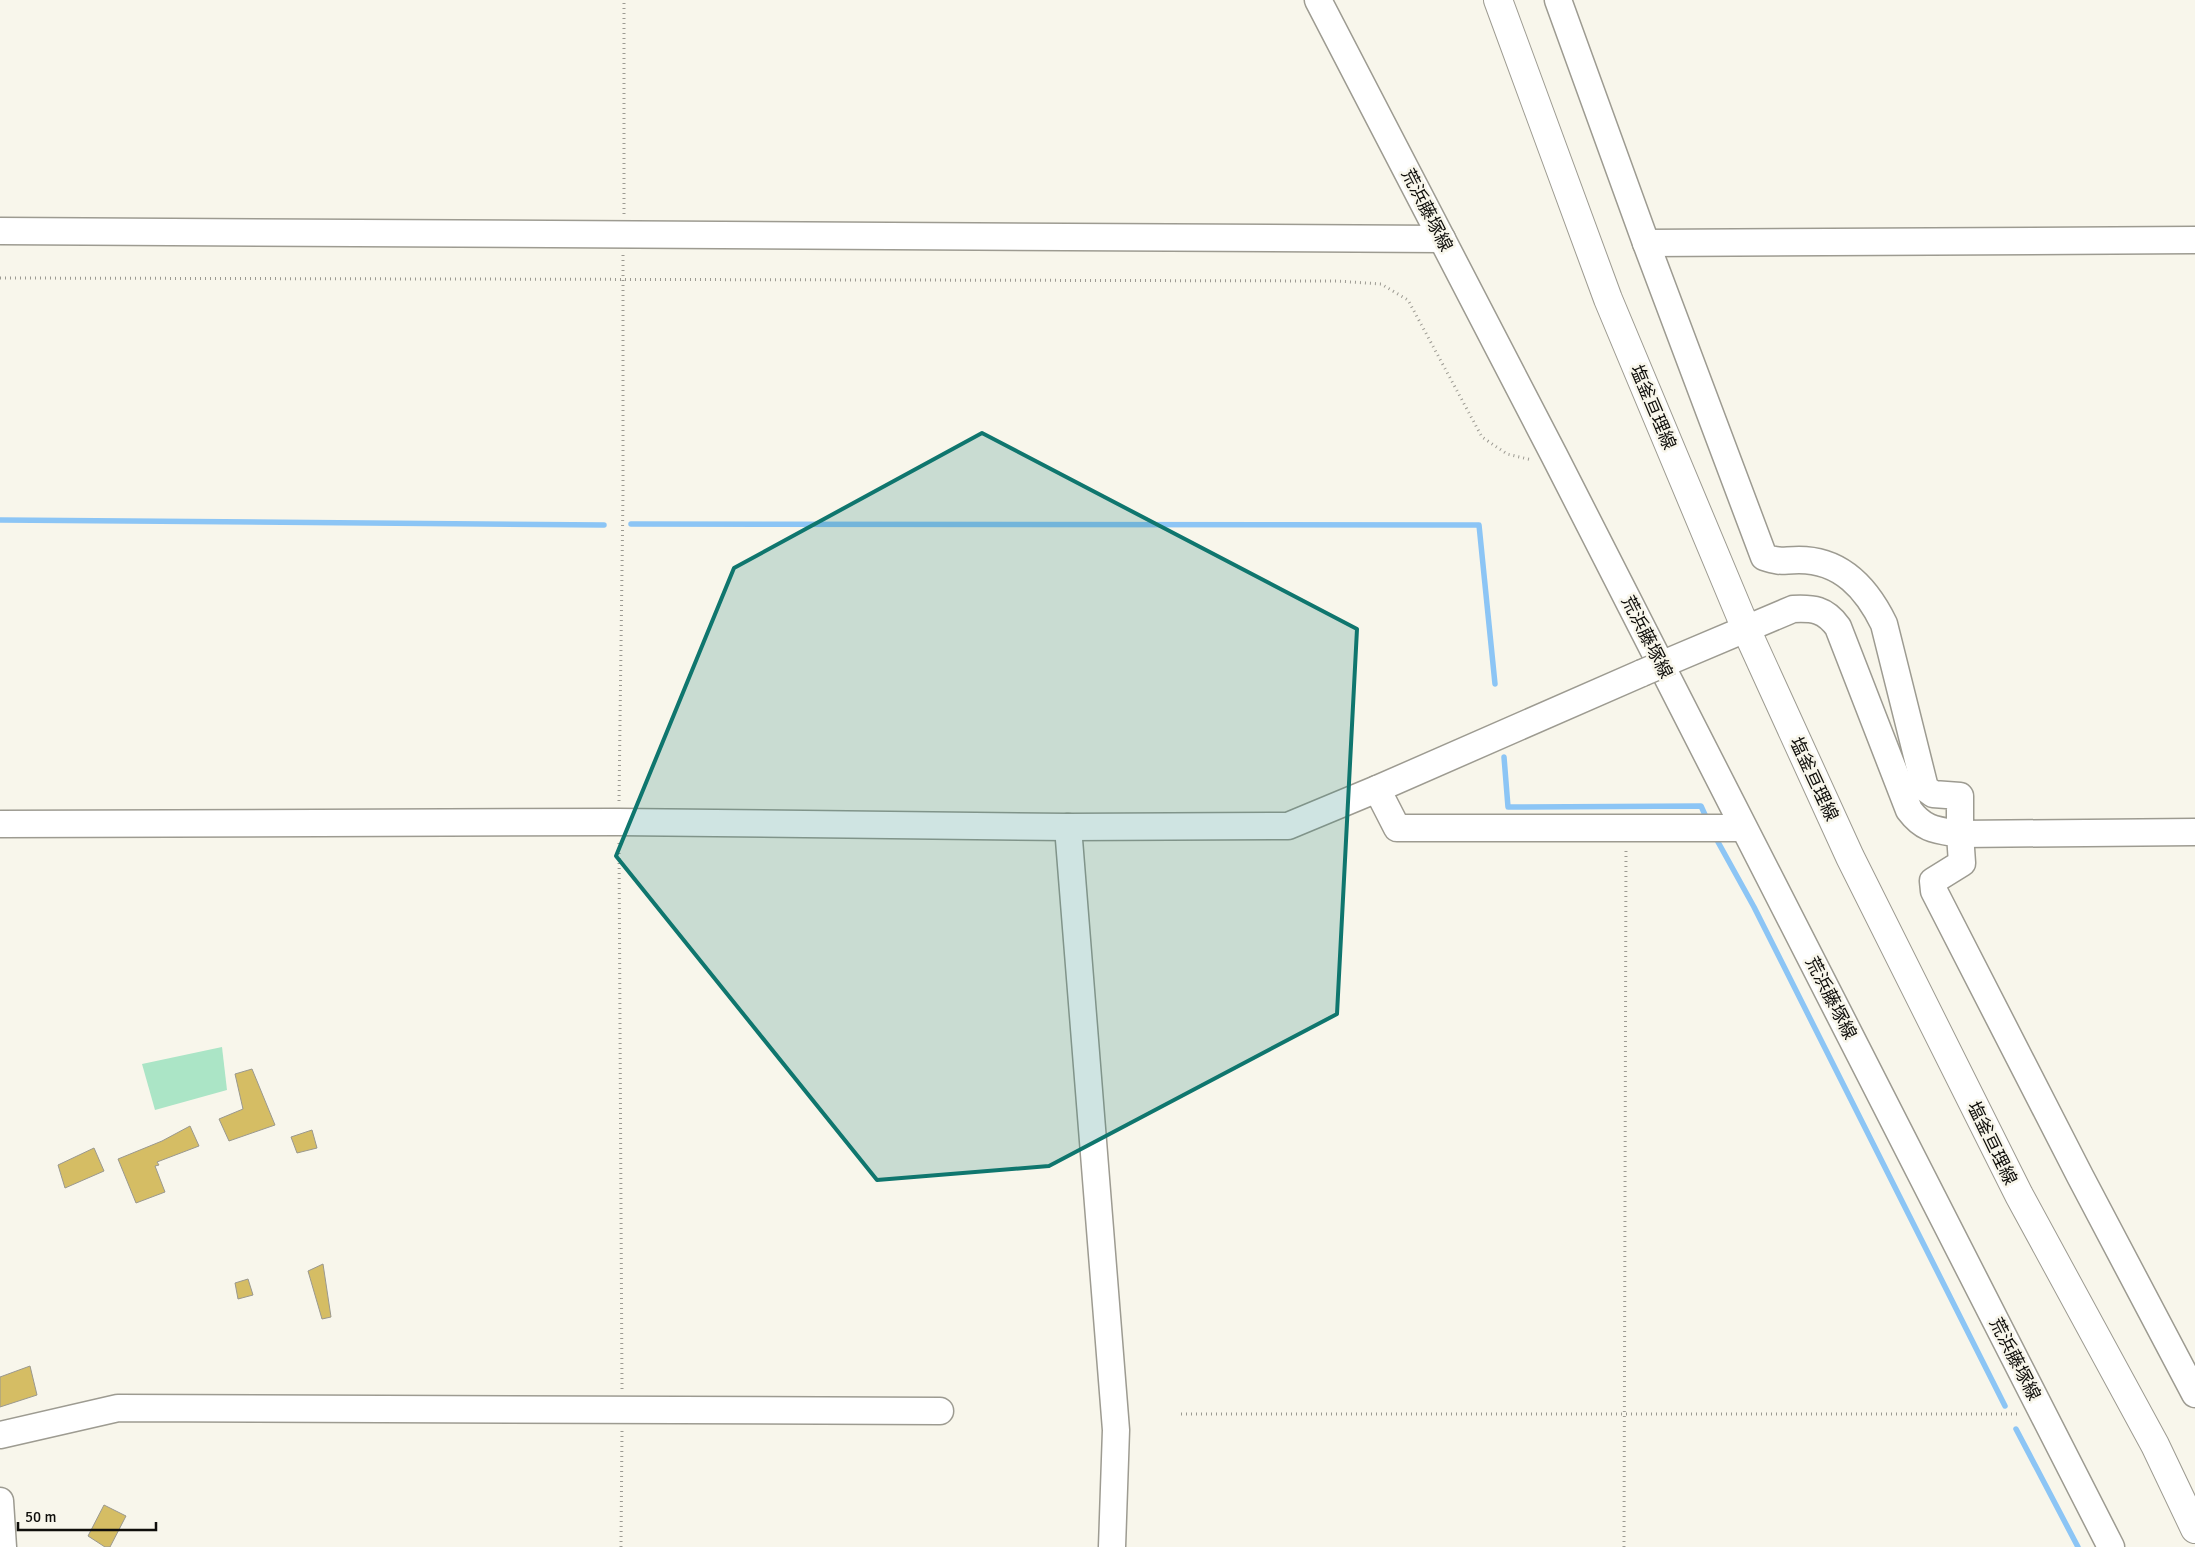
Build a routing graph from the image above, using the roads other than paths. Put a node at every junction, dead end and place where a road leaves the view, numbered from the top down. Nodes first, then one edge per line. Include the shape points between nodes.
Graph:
1 (1318, 0) edge
2 (1498, 0) edge
3 (1558, 0) edge
4 (0, 231) edge
5 (1442, 239) junction
6 (2195, 240) edge
7 (1646, 243) junction
8 (1746, 629) junction
9 (1378, 790) junction
10 (0, 824) edge
11 (1068, 827) junction
12 (1743, 828) junction
13 (2195, 832) edge
14 (1960, 834) junction
15 (2195, 1394) edge
16 (940, 1412) dead end
17 (0, 1435) edge
18 (0, 1501) edge
19 (2195, 1528) edge
20 (3, 1547) edge
21 (1112, 1547) edge
22 (2111, 1547) edge

1 - 5 street, 荒浜藤塚線
2 - 8 main road, 塩釜亘理線 via 1608,299
3 - 7 street
4 - 5 street
5 - 12 street, 荒浜藤塚線
6 - 7 street
7 - 14 street via 1764,557 1779,562 1799,560 1828,566 1860,586 1873,602 1884,624 1925,788 1933,794 1960,796
8 - 9 street, bridge
8 - 14 street via 1793,609 1811,608 1830,616 1838,626 1909,810 1918,822 1931,829
8 - 19 main road, 塩釜亘理線 via 1850,857 2001,1160 2155,1445
9 - 11 street via 1288,826
9 - 12 street via 1397,828
10 - 11 street via 618,822
11 - 21 street via 1116,1430
12 - 22 street, 荒浜藤塚線
13 - 14 street
14 - 15 street via 1962,863 1933,881 1934,891
16 - 17 street via 118,1408
18 - 20 street

